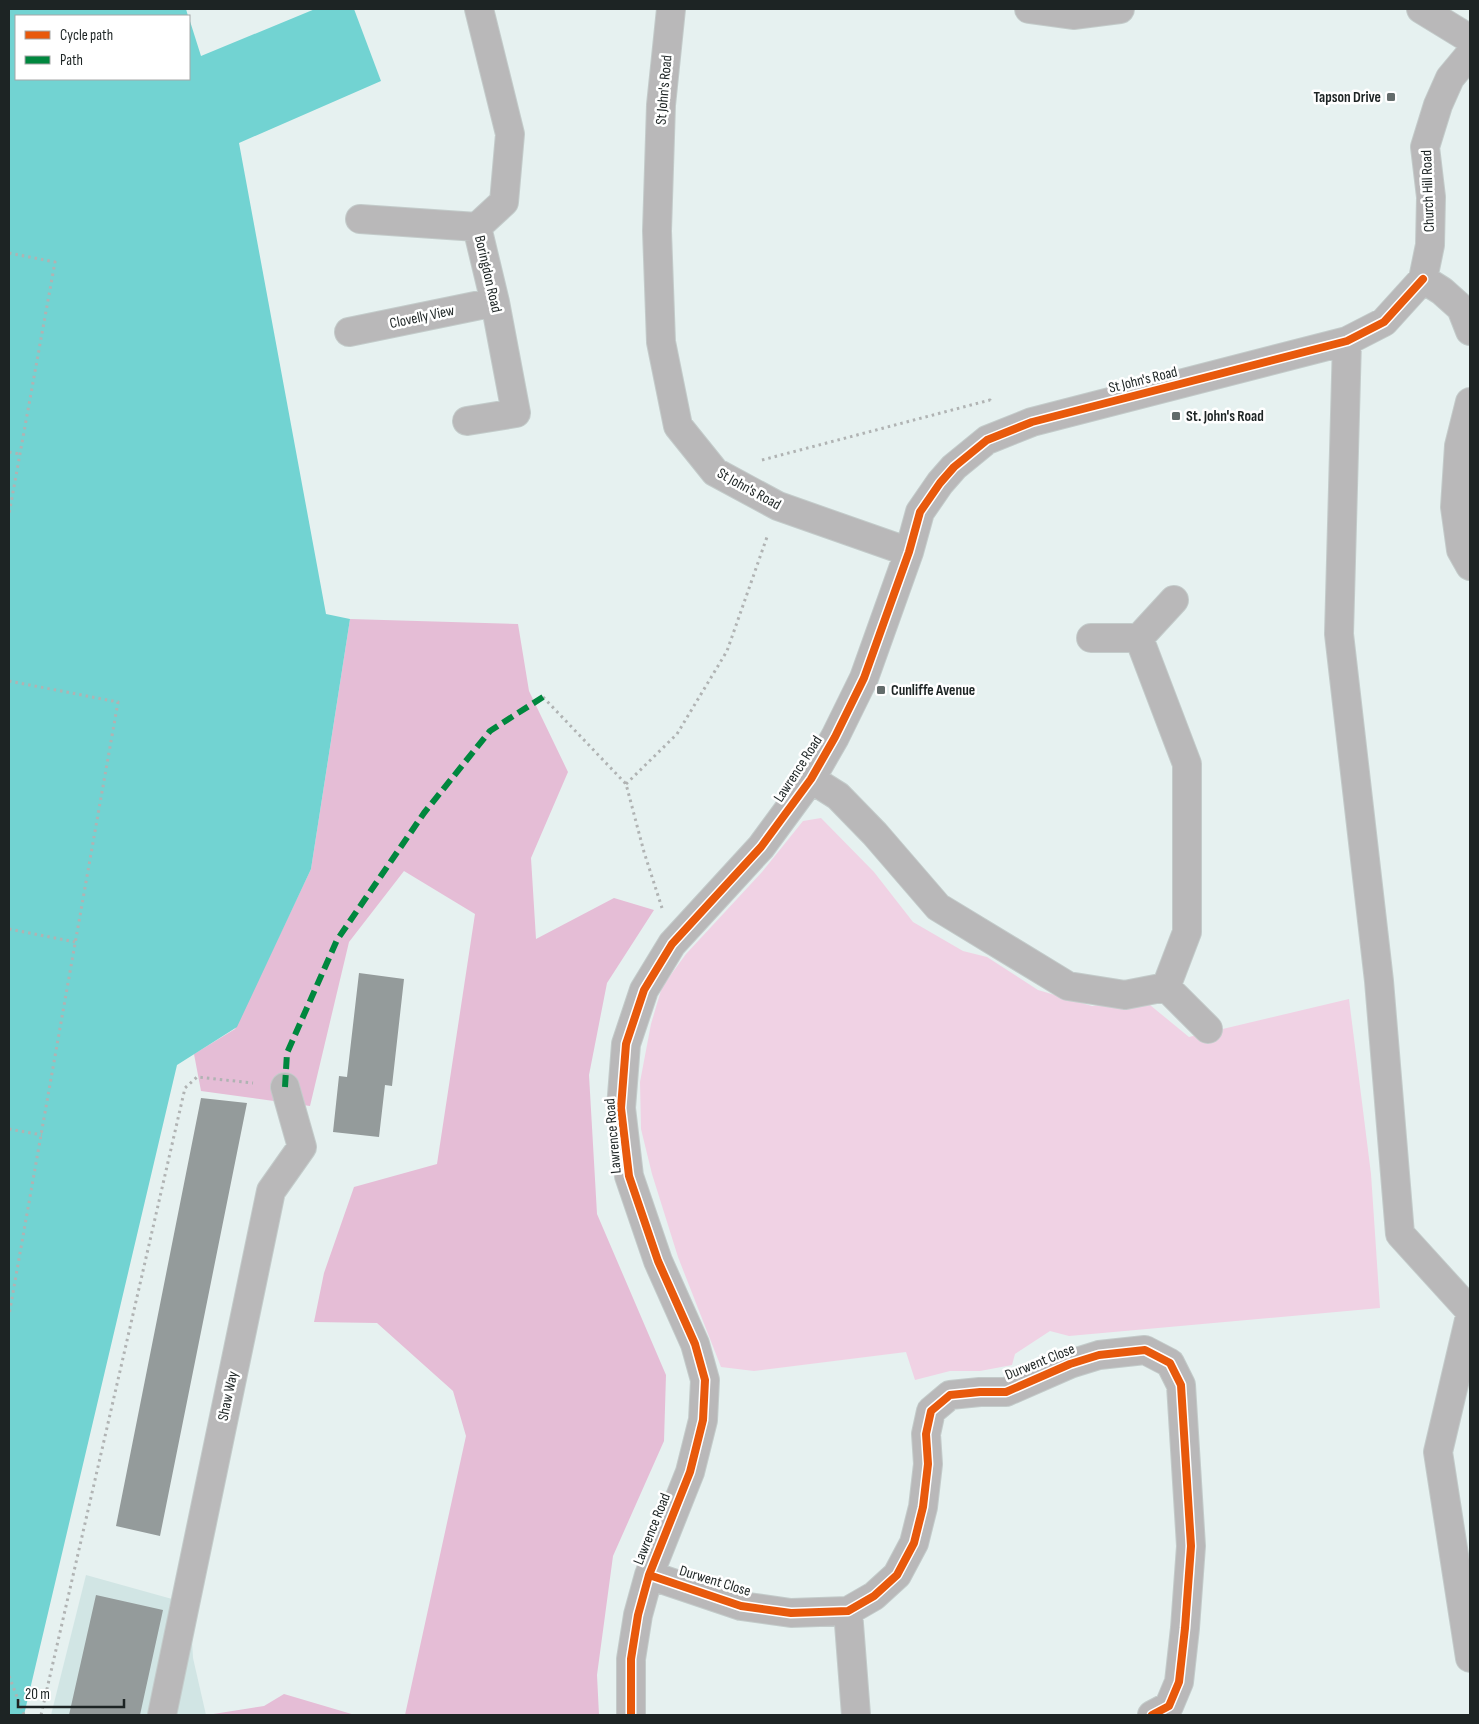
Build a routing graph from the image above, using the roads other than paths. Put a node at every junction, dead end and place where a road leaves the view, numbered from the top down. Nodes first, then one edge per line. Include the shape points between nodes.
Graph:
1 (479, 9) edge
2 (671, 9) edge
3 (1029, 9) edge
4 (1120, 9) edge
5 (1422, 9) edge
6 (1470, 39) edge
7 (1470, 54) edge
8 (360, 219) dead end
9 (477, 226) junction
10 (1423, 279) junction
11 (495, 302) junction
12 (1470, 331) edge
13 (349, 332) dead end
14 (1347, 341) junction
15 (1470, 402) edge
16 (467, 421) dead end
17 (909, 552) junction
18 (1470, 566) edge
19 (1174, 600) dead end
20 (1091, 638) dead end
21 (1139, 638) junction
22 (811, 779) junction
23 (1166, 987) junction
24 (1208, 1028) dead end
25 (286, 1086) road end
26 (1470, 1311) edge
27 (1470, 1316) edge
28 (649, 1575) junction
29 (848, 1611) junction
30 (1470, 1658) edge
31 (162, 1715) edge
32 (631, 1715) edge
33 (856, 1715) edge
34 (1152, 1715) edge

1 - 9 street, Boringdon Road via 510,134 504,202
2 - 17 street, St John's Road via 661,105 657,231 661,342 678,426 715,472 778,506
3 - 4 street via 1073,16
5 - 6 street
7 - 10 street, Church Hill Road via 1450,78 1425,147 1431,197 1430,245
8 - 9 street
9 - 11 street, Boringdon Road
10 - 12 street via 1461,308
10 - 14 street, St John's Road via 1384,322
11 - 13 street, Clovelly View
11 - 16 street, Boringdon Road via 516,413
14 - 17 street, St John's Road via 1032,422 987,440 940,483 920,512
14 - 26 street via 1340,634 1379,981 1400,1234
15 - 18 street via 1459,446 1456,507 1461,550
17 - 22 street, Lawrence Road via 864,678
19 - 21 street
20 - 21 street
21 - 23 street via 1187,764 1187,932
22 - 23 street via 838,796 938,907 1068,986 1125,995
22 - 28 street, Lawrence Road via 761,847 674,942 644,990 626,1044 621,1108 629,1176 658,1261 695,1344 705,1380 703,1420 690,1472
23 - 24 street
25 - 31 street, Shaw Way via 302,1147 271,1191
27 - 30 street via 1438,1452
28 - 29 street, Durwent Close via 741,1606 791,1613
28 - 32 street, Lawrence Road via 631,1659
29 - 33 street
29 - 34 street, Durwent Close via 874,1596 897,1575 914,1543 923,1507 928,1464 926,1434 931,1411 950,1394 1006,1392 1091,1357 1145,1350 1170,1362 1181,1385 1191,1546 1179,1682 1169,1706

